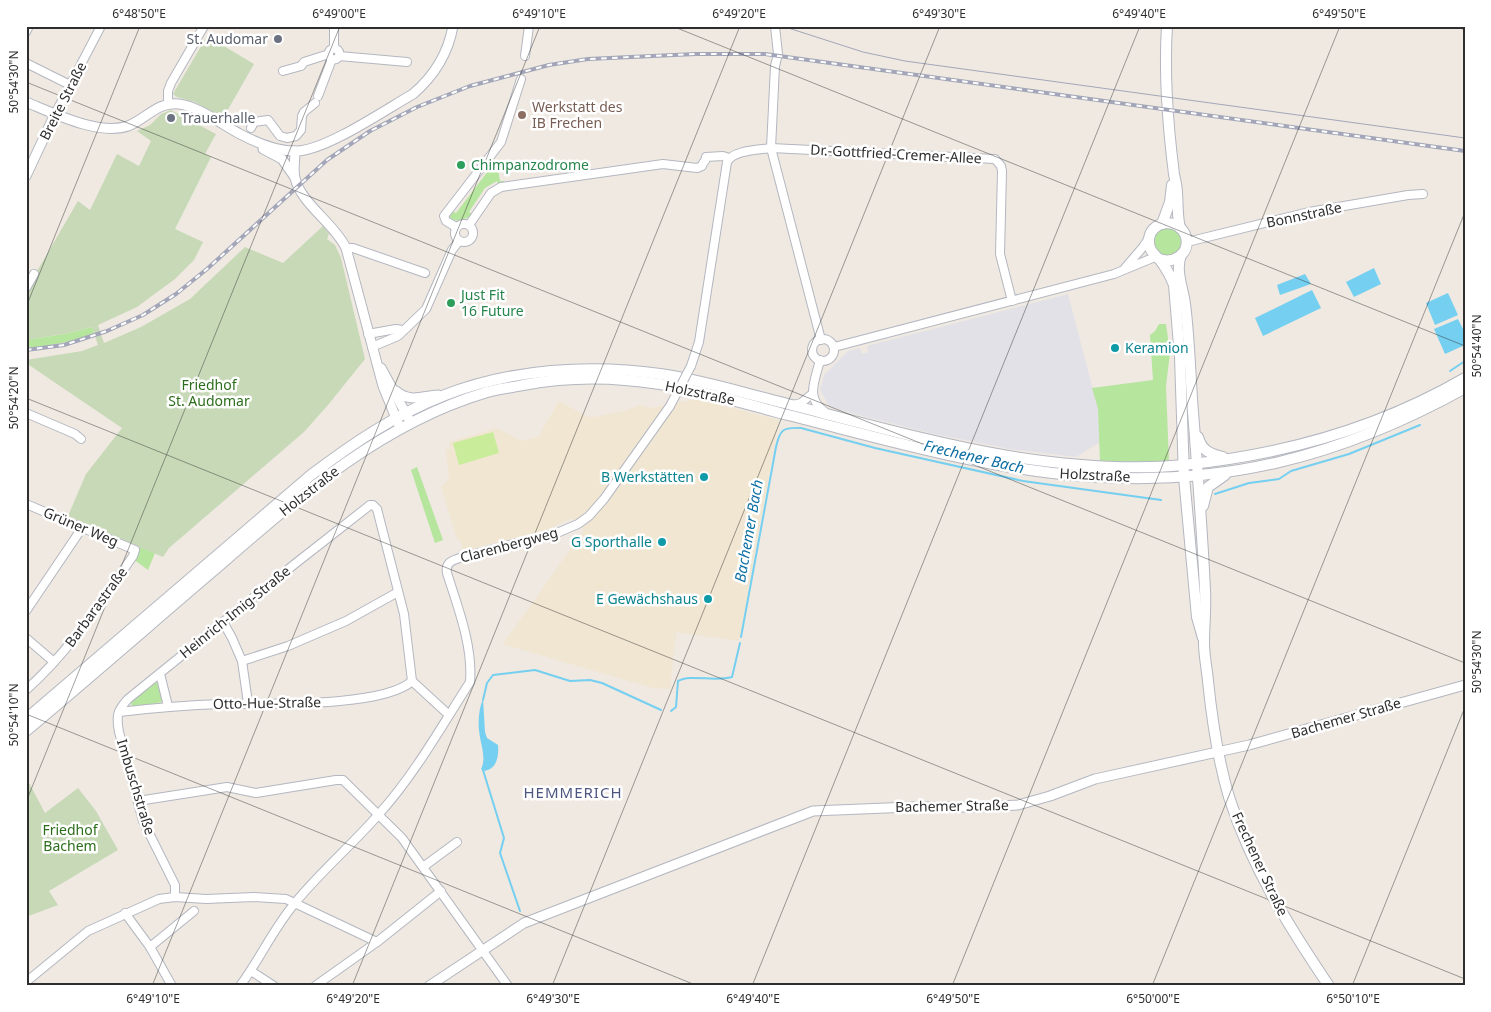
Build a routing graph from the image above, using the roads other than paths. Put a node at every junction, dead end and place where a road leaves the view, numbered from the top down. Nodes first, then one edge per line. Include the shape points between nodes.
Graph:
1 (30, 26) edge
2 (101, 26) edge
3 (204, 26) edge
4 (334, 26) edge
5 (453, 26) edge
6 (529, 26) edge
7 (775, 26) edge
8 (1167, 26) edge
9 (26, 32) edge
10 (333, 54) junction
11 (525, 56) dead end
12 (407, 62) dead end
13 (26, 63) edge
14 (282, 71) dead end
15 (520, 79) dead end
16 (70, 85) junction
17 (26, 102) edge
18 (168, 104) junction
19 (55, 114) junction
20 (251, 128) dead end
21 (244, 136) junction
22 (771, 148) junction
23 (295, 151) junction
24 (728, 162) junction
25 (1174, 174) junction
26 (26, 176) edge
27 (294, 176) junction
28 (1423, 194) dead end
29 (1162, 224) junction
30 (469, 225) junction
31 (456, 227) junction
32 (1180, 228) junction
33 (1149, 238) junction
34 (459, 241) junction
35 (1186, 242) junction
36 (346, 248) junction
37 (1181, 255) junction
38 (1157, 258) junction
39 (1124, 269) junction
40 (425, 273) dead end
41 (34, 274) dead end
42 (26, 288) edge
43 (1012, 301) junction
44 (403, 330) junction
45 (368, 334) junction
46 (821, 340) junction
47 (372, 347) junction
48 (834, 348) junction
49 (820, 360) junction
50 (376, 361) junction
51 (1465, 378) edge
52 (1465, 388) edge
53 (393, 389) junction
54 (446, 394) junction
55 (812, 394) junction
56 (790, 405) junction
57 (26, 413) edge
58 (406, 413) junction
59 (827, 414) junction
60 (395, 418) junction
61 (411, 423) junction
62 (1194, 427) junction
63 (400, 428) junction
64 (81, 439) dead end
65 (1229, 459) junction
66 (1196, 463) junction
67 (1184, 465) junction
68 (1228, 473) junction
69 (1197, 476) junction
70 (1184, 477) junction
71 (26, 504) edge
72 (1200, 514) junction
73 (82, 528) junction
74 (135, 550) joint
75 (398, 592) junction
76 (26, 610) edge
77 (222, 622) junction
78 (26, 638) edge
79 (1204, 643) junction
80 (242, 661) junction
81 (54, 662) junction
82 (160, 674) junction
83 (412, 681) junction
84 (1465, 685) edge
85 (26, 690) edge
86 (248, 703) junction
87 (168, 706) junction
88 (119, 712) junction
89 (449, 715) junction
90 (26, 718) edge
91 (26, 731) edge
92 (1218, 752) junction
93 (138, 801) junction
94 (378, 815) junction
95 (457, 842) dead end
96 (424, 867) junction
97 (441, 891) junction
98 (175, 897) junction
99 (294, 904) junction
100 (181, 911) dead end
101 (194, 911) dead end
102 (125, 913) junction
103 (180, 920) junction
104 (377, 942) junction
105 (150, 947) junction
106 (483, 950) junction
107 (251, 971) junction
108 (26, 982) edge
109 (172, 986) edge
110 (240, 986) edge
111 (274, 986) edge
112 (316, 986) edge
113 (430, 986) edge
114 (508, 986) edge
115 (1329, 986) edge

1 - 9 street
2 - 16 street, Breite Straße
3 - 18 street via 171,83
4 - 10 street
5 - 23 street via 442,60 418,90 337,138
6 - 11 street
7 - 22 street via 778,54
8 - 25 main road via 1165,54
10 - 12 street
10 - 14 street
10 - 20 street via 317,100 304,112 301,130 296,136 280,136 268,120 254,122
13 - 16 street
15 - 31 street via 501,142 444,216
16 - 19 street, Breite Straße
17 - 19 street
18 - 19 street via 118,128 96,126
18 - 21 street via 186,105
19 - 26 street, Breite Straße
21 - 23 street via 269,146
21 - 27 street via 282,160
22 - 24 street, Dr.-Gottfried-Cremer-Allee via 738,154
22 - 43 street, Dr.-Gottfried-Cremer-Allee via 995,159 1002,171 1000,254
22 - 46 street
23 - 27 street
24 - 30 street, Dr.-Gottfried-Cremer-Allee via 723,156 706,157 702,166 697,168 662,164 501,187 491,193
24 - 89 street, Clarenbergweg, bridge via 699,342 691,366 670,406 604,499 578,524 557,533 463,557 447,566 471,669 470,682
25 - 29 main road via 1170,202
25 - 32 main road
27 - 36 street via 305,198 340,236
28 - 35 street, Bonnstraße via 1308,212
29 - 32 main road via 1171,223
29 - 33 main road via 1154,228
30 - 31 street via 463,223
30 - 34 street via 473,230 472,238 468,242
31 - 34 street via 455,236
32 - 35 main road
33 - 38 main road via 1150,249
33 - 39 street
34 - 44 street via 426,309
35 - 37 main road
36 - 40 street
36 - 45 street
37 - 38 main road via 1172,260
37 - 62 main road via 1178,262 1185,303
38 - 39 street
38 - 67 main road via 1174,285
39 - 43 street
41 - 42 street
43 - 48 street
44 - 45 street
44 - 47 street via 398,336
45 - 47 street
46 - 48 street via 827,340
46 - 49 street via 813,351
47 - 50 street
48 - 49 street via 832,357
49 - 55 street
50 - 53 street
50 - 60 street
51 - 65 main road, Holzstraße via 1365,425 1299,445
52 - 68 main road, Holzstraße via 1366,436 1295,459
53 - 54 street, Holzstraße via 412,399
53 - 58 street
54 - 56 main road, Holzstraße via 541,372 588,369 661,374
54 - 58 main road, Holzstraße
55 - 56 street via 801,403
55 - 59 street via 817,406
56 - 59 main road, Holzstraße
57 - 64 street
58 - 60 main road, Holzstraße
58 - 61 street
59 - 67 main road, Holzstraße via 1010,456 1098,466
60 - 63 street
60 - 90 main road, Holzstraße via 348,447 311,476
61 - 63 main road, Holzstraße
61 - 70 main road, Holzstraße via 486,392 542,382 589,378 626,380 715,396 1006,466 1084,476
62 - 65 main road via 1206,452
62 - 66 main road
63 - 91 main road, Holzstraße via 354,456 305,493
65 - 66 main road, Holzstraße
66 - 67 main road, Holzstraße
66 - 69 main road
67 - 70 main road
68 - 69 main road, Holzstraße
68 - 72 main road via 1208,487
69 - 70 main road, Holzstraße
69 - 72 main road, Frechener Straße
70 - 79 main road, Frechener Straße via 1196,616
71 - 73 street, Grüner Weg
72 - 79 main road, Frechener Straße via 1206,609
73 - 74 street, Grüner Weg
73 - 76 street
74 - 81 street, Barbarastraße via 95,613
75 - 77 street, Heinrich-Imig-Straße via 377,509 373,505
75 - 80 street via 346,621 288,646
75 - 83 street via 404,614
77 - 80 street
77 - 82 street, Heinrich-Imig-Straße
78 - 81 street
79 - 92 main road, Frechener Straße
80 - 86 street
81 - 85 street, Barbarastraße
82 - 87 street
82 - 88 street, Heinrich-Imig-Straße via 128,699
83 - 86 street, Otto-Hue-Straße via 396,691 330,702
83 - 89 street
84 - 92 street, Bachemer Straße
86 - 87 street, Otto-Hue-Straße
87 - 88 street, Otto-Hue-Straße
88 - 93 street, Imbuschstraße via 119,732
89 - 94 street, Clarenbergweg via 412,773
92 - 106 street, Bachemer Straße via 1112,774 1018,804 813,811 524,923
92 - 115 main road, Frechener Straße via 1240,829 1286,920
93 - 94 street via 227,787 256,793 340,779
93 - 98 street, Imbuschstraße via 146,828 174,885
94 - 96 street via 402,838
94 - 99 street, Clarenbergweg
95 - 96 street
96 - 97 street
97 - 104 street
97 - 106 street
98 - 99 street via 254,897 286,899
98 - 102 street via 158,899
99 - 104 street
99 - 107 street, Clarenbergweg
100 - 103 street
101 - 103 street
102 - 105 street
102 - 108 street via 88,930
103 - 105 street
104 - 112 street
105 - 109 street
106 - 113 street, Bachemer Straße
106 - 114 street
107 - 110 street, Clarenbergweg
107 - 111 street

